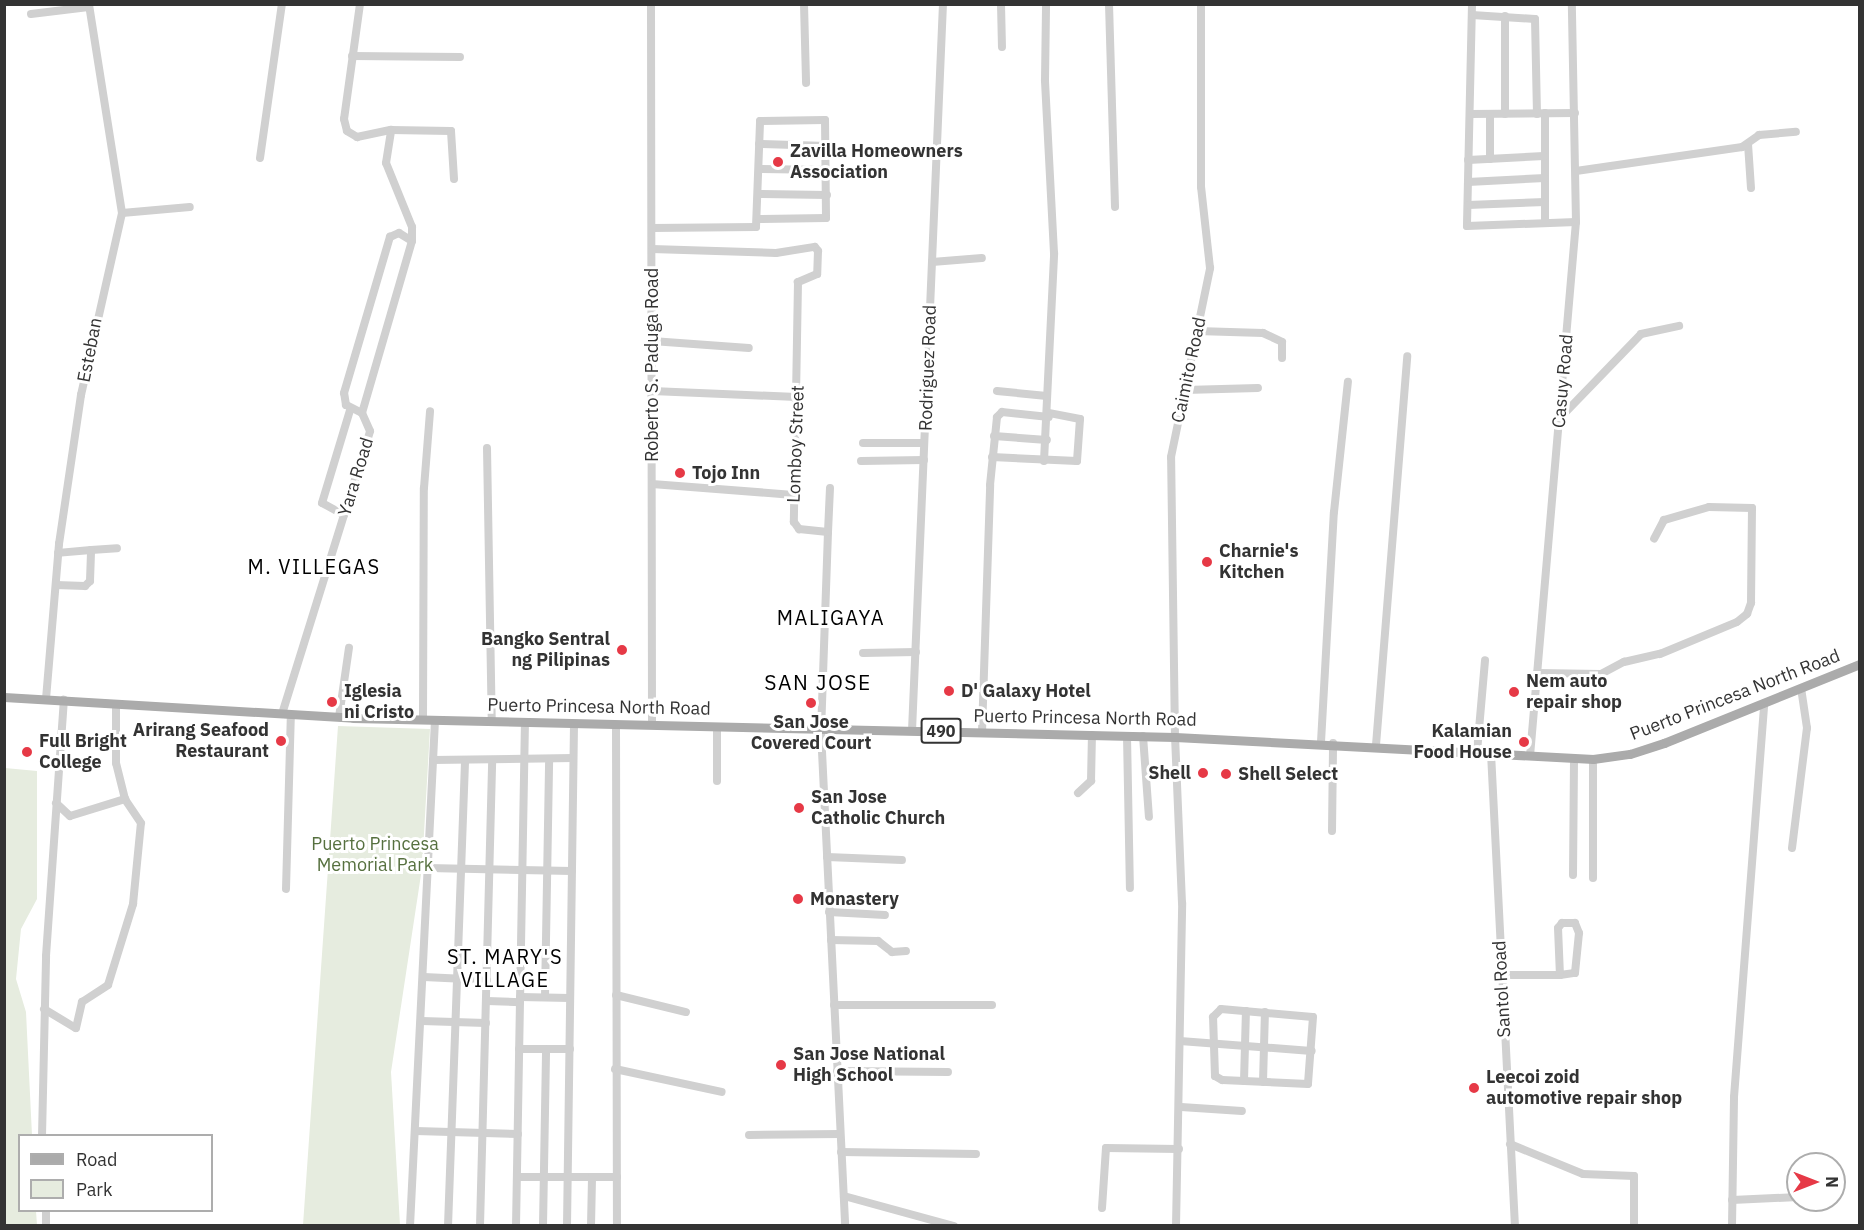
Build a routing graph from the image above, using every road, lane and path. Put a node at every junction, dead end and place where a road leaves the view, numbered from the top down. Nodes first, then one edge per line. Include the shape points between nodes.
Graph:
1 (282, 4) edge
2 (360, 4) edge
3 (651, 4) edge
4 (804, 4) edge
5 (943, 4) edge
6 (1001, 4) edge
7 (1046, 4) edge
8 (1109, 4) edge
9 (1201, 4) edge
10 (1472, 4) edge
11 (1572, 4) edge
12 (89, 6) edge
13 (31, 14) dead end
14 (1472, 15) junction
15 (1505, 16) junction
16 (1002, 46) dead end
17 (352, 56) junction
18 (460, 57) dead end
19 (806, 83) dead end
20 (1541, 113) junction
21 (1575, 113) junction
22 (1471, 114) junction
23 (1490, 114) junction
24 (1505, 114) junction
25 (391, 130) junction
26 (1796, 132) dead end
27 (759, 144) junction
28 (1748, 144) junction
29 (827, 146) junction
30 (1544, 156) junction
31 (260, 158) dead end
32 (1490, 159) junction
33 (1468, 160) junction
34 (759, 169) junction
35 (826, 170) junction
36 (1576, 171) junction
37 (1545, 178) junction
38 (454, 179) dead end
39 (1468, 182) junction
40 (1751, 188) dead end
41 (759, 194) junction
42 (826, 195) junction
43 (1545, 202) junction
44 (1468, 205) junction
45 (190, 207) dead end
46 (1115, 207) dead end
47 (122, 213) junction
48 (759, 219) junction
49 (1545, 222) junction
50 (1576, 222) junction
51 (652, 228) junction
52 (412, 241) junction
53 (652, 249) junction
54 (982, 258) dead end
55 (932, 262) junction
56 (1679, 326) dead end
57 (1197, 332) junction
58 (652, 341) junction
59 (748, 348) dead end
60 (1407, 356) dead end
61 (1282, 358) dead end
62 (1348, 382) dead end
63 (1258, 388) dead end
64 (1185, 390) junction
65 (652, 391) junction
66 (997, 391) dead end
67 (1047, 396) junction
68 (797, 397) junction
69 (350, 410) junction
70 (430, 411) dead end
71 (362, 413) junction
72 (1049, 415) junction
73 (1559, 419) junction
74 (994, 436) junction
75 (1047, 440) junction
76 (863, 442) dead end
77 (924, 443) junction
78 (487, 448) dead end
79 (992, 458) junction
80 (924, 460) junction
81 (861, 461) dead end
82 (1044, 461) junction
83 (652, 484) junction
84 (830, 488) dead end
85 (794, 495) junction
86 (344, 515) junction
87 (828, 532) junction
88 (1654, 538) dead end
89 (117, 548) dead end
90 (91, 550) junction
91 (58, 553) junction
92 (56, 585) junction
93 (349, 648) dead end
94 (916, 652) junction
95 (863, 653) dead end
96 (1485, 660) dead end
97 (1860, 664) edge
98 (1537, 673) junction
99 (1801, 688) junction
100 (4, 697) edge
101 (46, 699) junction
102 (64, 700) junction
103 (1764, 703) junction
104 (116, 704) junction
105 (286, 714) junction
106 (339, 717) junction
107 (423, 720) junction
108 (435, 720) junction
109 (492, 721) junction
110 (525, 722) junction
111 (574, 724) junction
112 (616, 725) junction
113 (652, 725) junction
114 (717, 727) junction
115 (822, 731) junction
116 (912, 731) junction
117 (982, 732) junction
118 (1092, 735) junction
119 (1127, 736) junction
120 (1143, 736) junction
121 (1175, 737) junction
122 (1321, 742) junction
123 (1333, 743) junction
124 (1376, 745) junction
125 (1478, 752) junction
126 (1491, 753) junction
127 (1530, 756) junction
128 (573, 758) junction
129 (1574, 758) junction
130 (1593, 759) junction
131 (433, 760) junction
132 (524, 760) junction
133 (549, 760) junction
134 (465, 761) junction
135 (492, 761) junction
136 (717, 781) dead end
137 (1078, 793) dead end
138 (125, 799) junction
139 (56, 803) junction
140 (1149, 817) dead end
141 (1332, 831) dead end
142 (1792, 848) dead end
143 (827, 857) junction
144 (902, 860) dead end
145 (428, 868) junction
146 (461, 869) junction
147 (490, 870) junction
148 (522, 870) junction
149 (547, 870) junction
150 (572, 871) junction
151 (1573, 875) dead end
152 (1593, 878) dead end
153 (1130, 888) dead end
154 (286, 889) dead end
155 (829, 912) junction
156 (885, 915) dead end
157 (831, 940) junction
158 (906, 951) dead end
159 (1502, 975) junction
160 (1560, 975) junction
161 (424, 977) junction
162 (457, 979) junction
163 (487, 980) junction
164 (616, 995) junction
165 (545, 998) junction
166 (570, 998) junction
167 (520, 1000) junction
168 (487, 1002) junction
169 (834, 1005) junction
170 (992, 1005) dead end
171 (44, 1009) junction
172 (1246, 1011) junction
173 (686, 1012) dead end
174 (1265, 1012) junction
175 (422, 1021) junction
176 (456, 1023) junction
177 (486, 1023) junction
178 (1180, 1041) junction
179 (1212, 1043) junction
180 (1245, 1045) junction
181 (1264, 1047) junction
182 (519, 1048) junction
183 (546, 1049) junction
184 (570, 1049) junction
185 (1312, 1051) junction
186 (615, 1069) junction
187 (837, 1071) junction
188 (948, 1072) dead end
189 (1244, 1081) junction
190 (1263, 1082) junction
191 (722, 1092) dead end
192 (1181, 1107) junction
193 (1242, 1111) dead end
194 (416, 1131) junction
195 (452, 1132) junction
196 (484, 1133) junction
197 (42, 1134) edge
198 (518, 1134) junction
199 (840, 1134) junction
200 (749, 1135) dead end
201 (1510, 1144) junction
202 (1179, 1149) junction
203 (842, 1152) junction
204 (976, 1154) dead end
205 (517, 1177) junction
206 (544, 1177) junction
207 (568, 1177) junction
208 (592, 1177) junction
209 (617, 1177) junction
210 (844, 1196) junction
211 (1786, 1198) edge
212 (1732, 1200) junction
213 (1102, 1208) dead end
214 (410, 1226) edge
215 (448, 1226) edge
216 (480, 1226) edge
217 (516, 1226) edge
218 (543, 1226) edge
219 (567, 1226) edge
220 (591, 1226) edge
221 (617, 1226) edge
222 (845, 1226) edge
223 (954, 1226) edge
224 (1176, 1226) edge
225 (1515, 1226) edge
226 (1634, 1226) edge
227 (1732, 1226) edge

1 - 31 street
2 - 17 street
3 - 51 street, Roberto S. Paduga Road
4 - 19 street
5 - 55 street, Rodriguez Road
6 - 16 street
7 - 67 street via 1045,80 1054,253
8 - 46 street
9 - 57 street, Caimito Road via 1201,192 1210,263
10 - 14 street
11 - 21 street, Casuy Road
12 - 13 street
12 - 47 street, Esteban
14 - 15 street
14 - 22 street
15 - 20 street via 1535,19
15 - 24 street
17 - 18 street
17 - 25 street via 344,119 347,131 357,137
20 - 21 street
20 - 24 street
20 - 30 street
21 - 36 street, Casuy Road
22 - 23 street
22 - 33 street
23 - 24 street
23 - 32 street
25 - 38 street via 451,130
25 - 52 street via 386,163 412,228
26 - 28 street via 1759,135
27 - 29 street
27 - 29 street via 761,120 823,120
27 - 34 street
28 - 36 street
28 - 40 street
29 - 35 street
30 - 32 street
30 - 37 street
32 - 33 street
33 - 39 street
34 - 35 street
34 - 41 street
35 - 42 street
36 - 50 street, Casuy Road
37 - 39 street
37 - 43 street
39 - 44 street
41 - 42 street
41 - 48 street
42 - 48 street via 825,219
43 - 44 street
43 - 49 street
44 - 49 street via 1469,228
45 - 47 street
47 - 91 street, Esteban via 91,342
48 - 51 street via 753,229
49 - 50 street
50 - 73 street, Casuy Road
51 - 53 street, Roberto S. Paduga Road
52 - 69 street via 399,233 390,237 344,393
52 - 71 street, Yara Road
53 - 58 street, Roberto S. Paduga Road
53 - 68 street, Lomboy Street via 776,253 816,248 818,274 798,282
54 - 55 street
55 - 77 street, Rodriguez Road
56 - 73 street via 1641,334
57 - 61 street via 1263,333 1281,340
57 - 64 street, Caimito Road
58 - 59 street
58 - 65 street, Roberto S. Paduga Road
60 - 124 street
62 - 122 street via 1334,512
63 - 64 street
64 - 121 street, Caimito Road via 1171,457
65 - 68 street
65 - 83 street, Roberto S. Paduga Road
66 - 67 street
67 - 72 street
68 - 85 street, Lomboy Street
69 - 71 street
69 - 86 street via 322,503
70 - 107 street via 424,488
71 - 86 street, Yara Road via 371,429
72 - 74 street via 1000,412
72 - 75 street
72 - 82 street via 1080,419 1079,458 1075,462
73 - 98 street, Casuy Road
74 - 75 street
74 - 79 street
75 - 82 street
76 - 77 street
77 - 80 street, Rodriguez Road
78 - 109 street
79 - 82 street
79 - 117 street
80 - 81 street
80 - 94 street, Rodriguez Road
83 - 85 street
83 - 113 street, Roberto S. Paduga Road
84 - 87 street
85 - 87 street, Lomboy Street via 796,527
86 - 105 street, Yara Road
87 - 115 street
88 - 98 street via 1664,519 1709,507 1752,508 1751,603 1747,614 1737,622 1660,654 1630,660 1601,674
89 - 90 street
90 - 91 street
90 - 92 street via 88,585
91 - 92 street, Esteban
92 - 101 street, Esteban
93 - 106 street
94 - 95 street
94 - 116 street, Rodriguez Road
96 - 125 street
97 - 99 main road, Puerto Princesa North Road / 490
98 - 127 street, Casuy Road
99 - 103 main road, Puerto Princesa North Road / 490
99 - 142 street via 1808,728
100 - 101 main road, Puerto Princesa North Road / 490
101 - 102 main road, Puerto Princesa North Road / 490
102 - 104 main road, Puerto Princesa North Road / 490
102 - 139 street
103 - 130 main road, Puerto Princesa North Road / 490 via 1647,749
103 - 212 street via 1734,1097
104 - 105 main road, Puerto Princesa North Road / 490
104 - 138 street via 114,747
105 - 106 main road, Puerto Princesa North Road / 490
105 - 154 street, Yara Road
106 - 107 main road, Puerto Princesa North Road / 490
107 - 108 main road, Puerto Princesa North Road / 490
108 - 109 main road, Puerto Princesa North Road / 490
108 - 131 street
109 - 110 main road, Puerto Princesa North Road / 490
110 - 111 main road, Puerto Princesa North Road / 490
110 - 132 street
111 - 112 main road, Puerto Princesa North Road / 490
111 - 128 street
112 - 113 main road, Puerto Princesa North Road / 490
112 - 164 street
113 - 114 main road, Puerto Princesa North Road / 490
114 - 115 main road, Puerto Princesa North Road / 490
114 - 136 street
115 - 116 main road, Puerto Princesa North Road / 490
115 - 143 street
116 - 117 main road, Puerto Princesa North Road / 490
117 - 118 main road, Puerto Princesa North Road / 490
118 - 119 main road, Puerto Princesa North Road / 490
118 - 137 street via 1091,781
119 - 120 main road, Puerto Princesa North Road / 490
119 - 153 street
120 - 121 main road, Puerto Princesa North Road / 490
120 - 140 street
121 - 122 main road, Puerto Princesa North Road / 490
121 - 178 street, Caimito Road via 1182,903
122 - 123 main road, Puerto Princesa North Road / 490
123 - 124 main road, Puerto Princesa North Road / 490
123 - 141 street
124 - 125 main road, Puerto Princesa North Road / 490
125 - 126 main road, Puerto Princesa North Road / 490
126 - 127 main road, Puerto Princesa North Road / 490
126 - 159 street, Santol Road
127 - 129 main road, Puerto Princesa North Road / 490
128 - 133 street
128 - 150 street
129 - 130 main road, Puerto Princesa North Road / 490
129 - 151 street
130 - 152 street
131 - 134 street
131 - 145 street
132 - 133 street
132 - 135 street
132 - 148 street
133 - 149 street
134 - 135 street
134 - 146 street
135 - 147 street
138 - 139 street via 70,816
138 - 171 street via 141,823 137,885 108,985 82,1002 76,1028
139 - 171 street
143 - 144 street
143 - 155 street
145 - 146 street
145 - 161 street
146 - 147 street
146 - 162 street
147 - 148 street
147 - 163 street
148 - 149 street
148 - 167 street
149 - 150 street
149 - 165 street
150 - 166 street
155 - 156 street
155 - 157 street
157 - 158 street via 878,941 892,952
157 - 169 street
159 - 160 street
159 - 201 street, Santol Road
160 - 160 street via 1578,969 1579,928 1575,923 1559,926
161 - 162 street
161 - 175 street
162 - 163 street
162 - 176 street
163 - 168 street
164 - 173 street
164 - 186 street
165 - 166 street
165 - 167 street
166 - 184 street
167 - 168 street
167 - 182 street
168 - 177 street
169 - 170 street
169 - 187 street
171 - 197 street
172 - 174 street
172 - 179 street via 1214,1012
172 - 180 street
174 - 181 street
174 - 185 street via 1313,1017
175 - 176 street
175 - 194 street
176 - 177 street
176 - 195 street
177 - 196 street
178 - 179 street
178 - 192 street, Caimito Road
179 - 180 street
179 - 189 street via 1215,1076
180 - 181 street
180 - 189 street
181 - 185 street
181 - 190 street
182 - 183 street
182 - 198 street
183 - 184 street
183 - 206 street
184 - 207 street
185 - 190 street via 1308,1083
186 - 191 street
186 - 209 street
187 - 188 street
187 - 199 street
189 - 190 street
192 - 193 street
192 - 202 street, Caimito Road
194 - 195 street
194 - 214 street
195 - 196 street
195 - 215 street
196 - 198 street
196 - 216 street
198 - 205 street
199 - 200 street
199 - 203 street
201 - 225 street, Santol Road
201 - 226 street via 1583,1174 1634,1176
202 - 213 street via 1106,1148
202 - 224 street, Caimito Road
203 - 204 street
203 - 210 street
205 - 206 street
205 - 217 street
206 - 207 street
206 - 218 street
207 - 208 street
207 - 219 street
208 - 209 street
208 - 220 street
209 - 221 street
210 - 222 street
210 - 223 street
211 - 212 street
212 - 227 street

